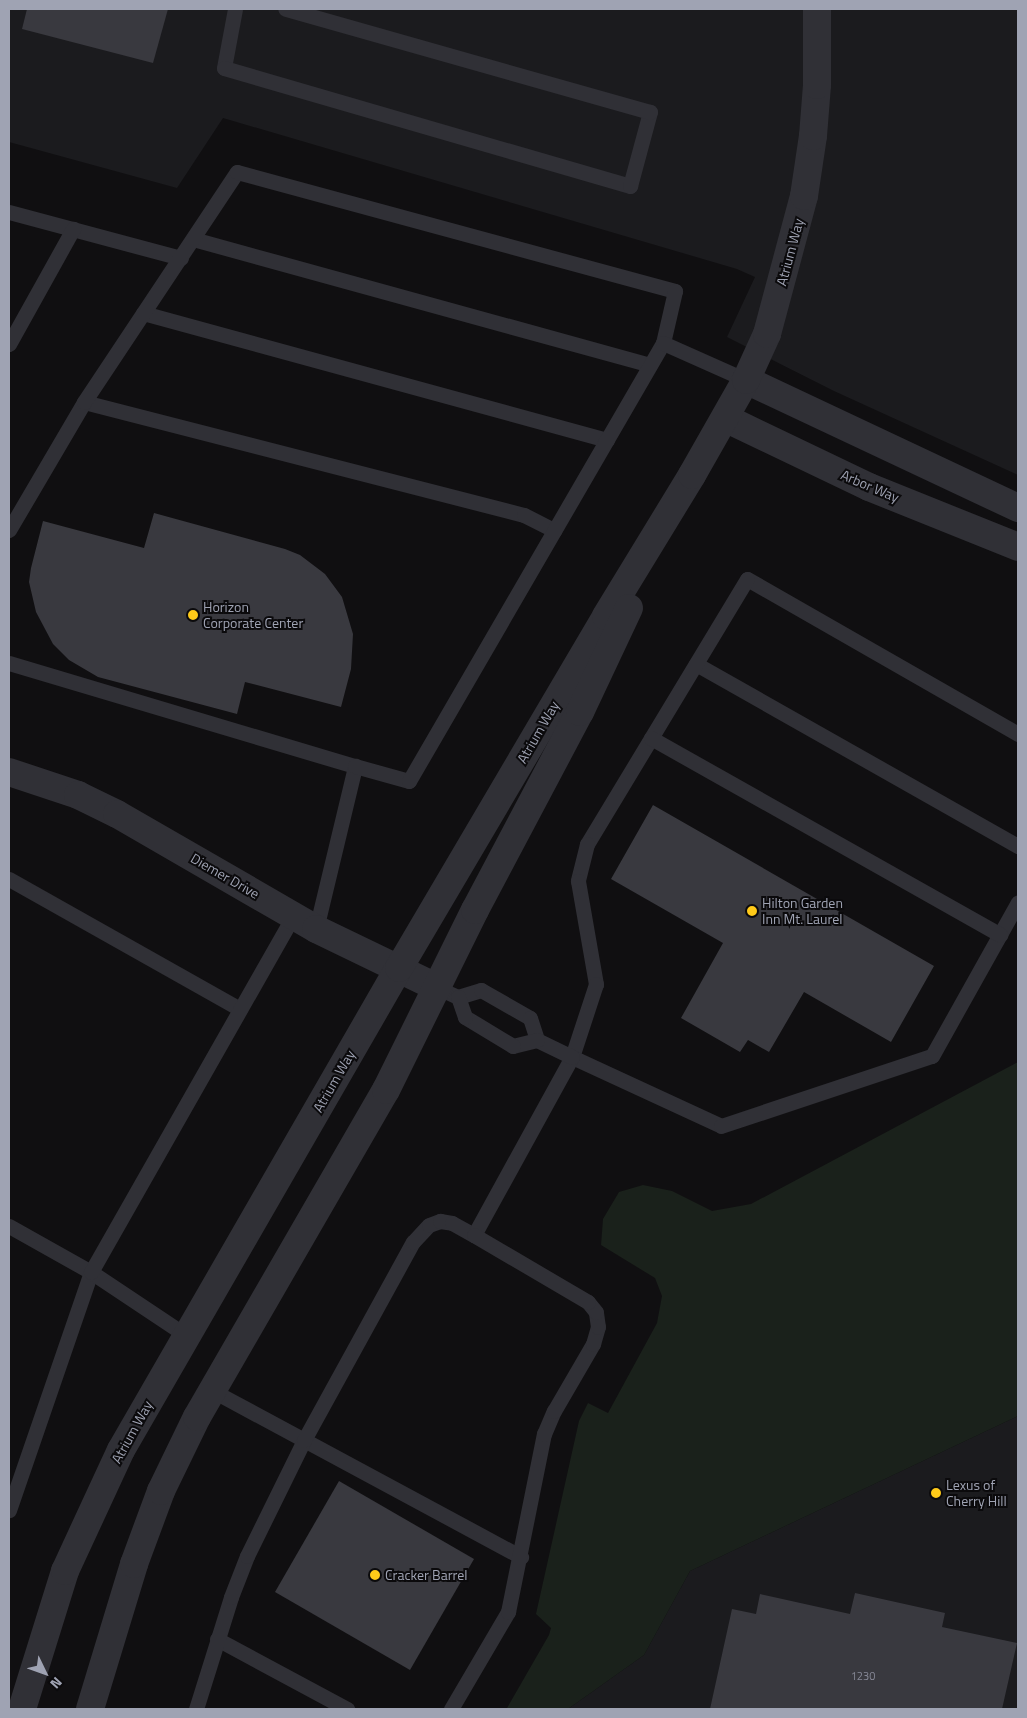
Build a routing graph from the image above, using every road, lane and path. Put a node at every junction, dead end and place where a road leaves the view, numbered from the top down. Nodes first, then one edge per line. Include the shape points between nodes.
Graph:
1 (235, 9) edge
2 (285, 9) edge
3 (817, 9) edge
4 (9, 212) edge
5 (73, 229) junction
6 (193, 239) junction
7 (180, 258) junction
8 (143, 313) junction
9 (663, 343) junction
10 (9, 344) edge
11 (650, 365) junction
12 (746, 380) junction
13 (84, 402) junction
14 (725, 418) junction
15 (607, 440) junction
16 (692, 476) junction
17 (1018, 508) edge
18 (9, 530) edge
19 (554, 530) junction
20 (1018, 548) edge
21 (9, 663) edge
22 (696, 664) junction
23 (1018, 734) edge
24 (651, 738) junction
25 (355, 766) junction
26 (9, 772) edge
27 (1018, 846) edge
28 (9, 879) edge
29 (1018, 902) edge
30 (305, 922) junction
31 (1000, 935) junction
32 (399, 968) junction
33 (448, 992) junction
34 (240, 1009) junction
35 (537, 1040) junction
36 (572, 1057) junction
37 (9, 1226) edge
38 (474, 1235) junction
39 (91, 1272) junction
40 (187, 1336) junction
41 (213, 1390) junction
42 (304, 1440) junction
43 (9, 1510) edge
44 (521, 1557) junction
45 (217, 1639) junction
46 (22, 1709) edge
47 (90, 1709) edge
48 (196, 1709) edge
49 (346, 1709) edge
50 (451, 1709) edge

1 - 2 lane via 224,68 630,186 650,112
3 - 12 street, Atrium Way via 817,85 804,196 767,334
4 - 5 lane
5 - 7 lane
5 - 10 lane
6 - 7 lane
6 - 9 lane via 237,172 675,290
6 - 11 lane
7 - 8 lane
8 - 13 lane
8 - 15 lane
9 - 11 lane
9 - 12 lane
11 - 15 lane
12 - 14 street, Atrium Way
12 - 17 street
13 - 18 lane
13 - 19 lane via 524,515
14 - 16 street, Atrium Way
14 - 20 street, Arbor Way via 869,487
15 - 19 lane
16 - 32 street, Atrium Way
16 - 33 street, Atrium Way via 580,712 475,910
19 - 25 lane via 409,781
21 - 25 lane
22 - 23 lane via 748,579
22 - 24 lane
22 - 27 lane
24 - 31 lane
24 - 36 lane via 587,844 578,881 596,984
25 - 30 lane
26 - 30 street, Diemer Drive via 78,795 117,814
28 - 34 lane
29 - 31 lane
30 - 32 street, Diemer Drive
30 - 34 lane
31 - 36 lane via 932,1056 720,1126
32 - 33 street, Diemer Drive
32 - 40 street, Atrium Way
33 - 35 lane via 465,1017 513,1046
33 - 35 lane via 481,990 530,1018
33 - 41 street, Atrium Way via 386,1090
34 - 39 lane
35 - 36 lane
36 - 38 lane
37 - 39 lane
38 - 42 lane via 452,1223 440,1221 429,1225 413,1242
38 - 44 lane via 577,1294 596,1312 598,1327 593,1344 544,1434
39 - 40 lane
39 - 43 lane
40 - 46 street, Atrium Way via 121,1450 65,1571
41 - 42 lane
41 - 47 street, Atrium Way via 161,1491 134,1564
42 - 44 lane
42 - 45 lane via 247,1556
44 - 50 lane via 508,1612
45 - 48 lane
45 - 49 lane

